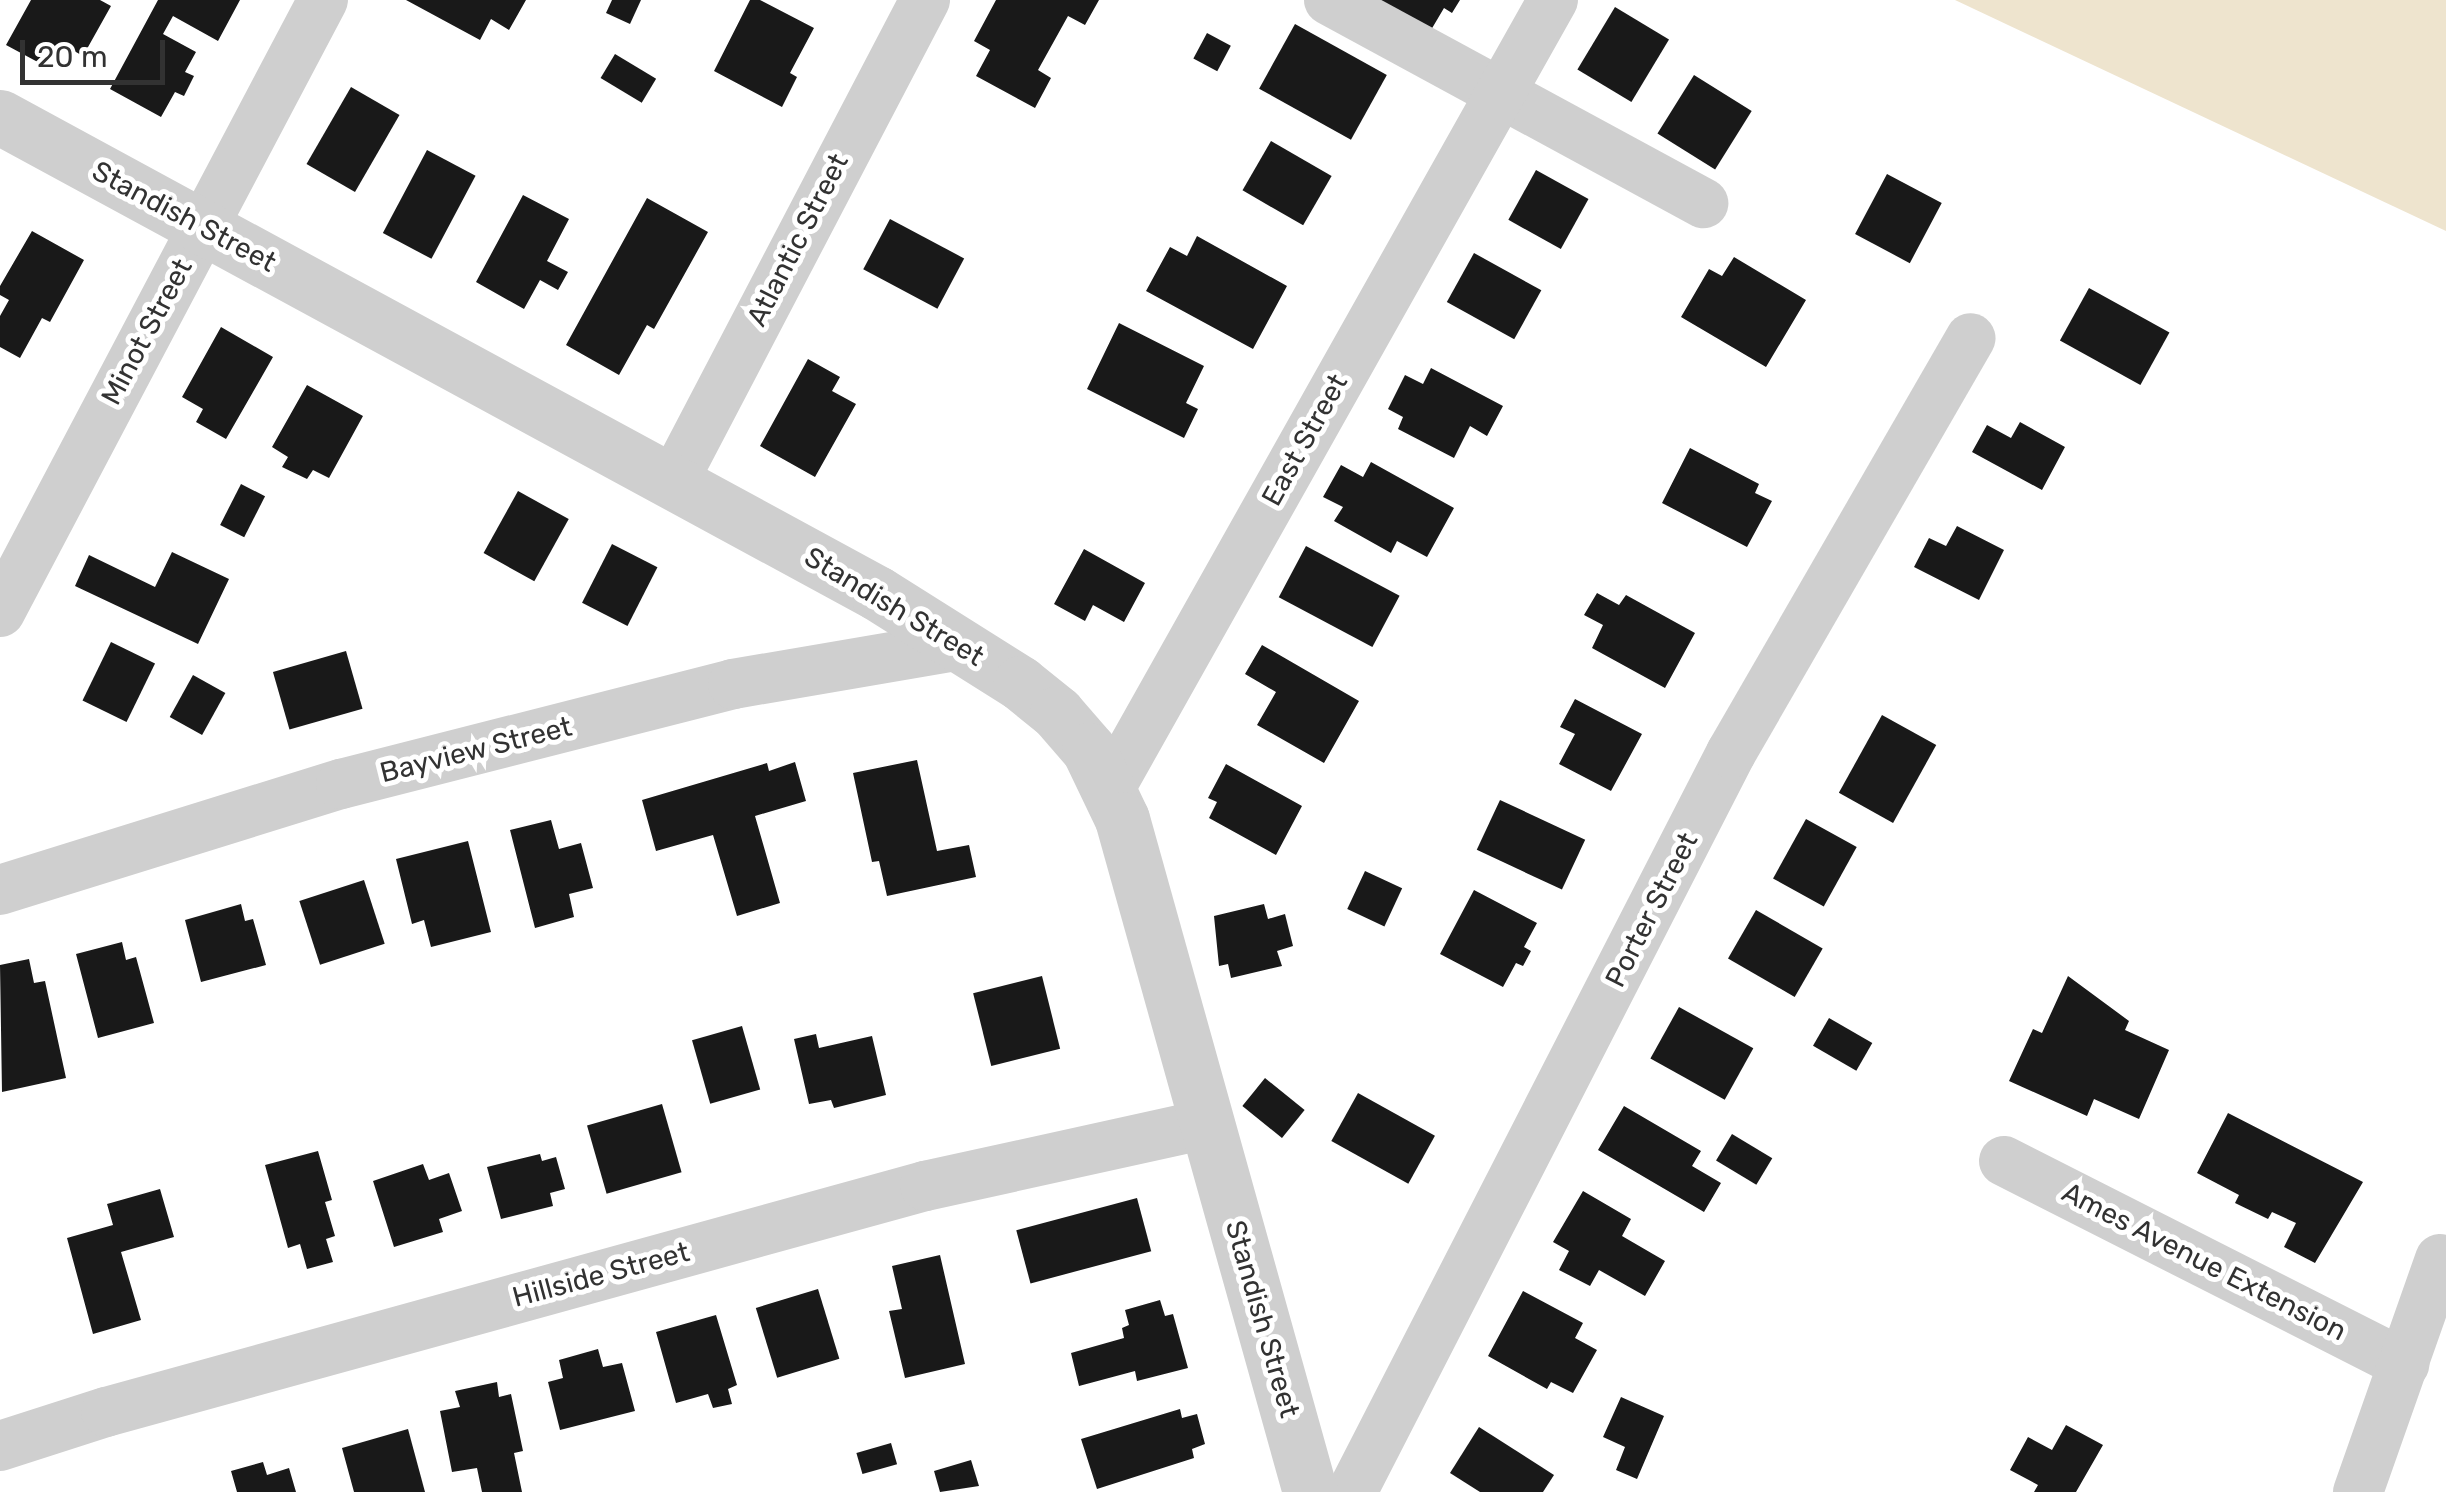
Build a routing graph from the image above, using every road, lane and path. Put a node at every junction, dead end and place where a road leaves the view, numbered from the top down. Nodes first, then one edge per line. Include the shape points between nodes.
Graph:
1 (323, 0) edge
2 (925, 0) edge
3 (1329, 0) edge
4 (1552, 0) edge
5 (1501, 92) junction
6 (0, 117) edge
7 (1703, 203) dead end
8 (203, 227) junction
9 (1972, 338) dead end
10 (673, 482) junction
11 (0, 612) edge
12 (961, 645) junction
13 (1110, 788) junction
14 (0, 890) edge
15 (1208, 1124) junction
16 (2004, 1161) dead end
17 (2440, 1259) dead end
18 (2404, 1364) junction
19 (0, 1446) edge
20 (1310, 1492) edge
21 (1352, 1492) edge
22 (2358, 1492) edge

1 - 8 street, Minot Street
2 - 10 street, Atlantic Street
3 - 5 street
4 - 5 street, East Street
5 - 7 street
5 - 13 street, East Street
6 - 8 street, Standish Street
8 - 10 street, Standish Street
8 - 11 street, Minot Street
9 - 21 street, Porter Street via 1731,754
10 - 12 street, Standish Street
12 - 13 street, Standish Street via 1057,714
12 - 14 street, Bayview Street via 714,689 341,784
13 - 15 street, Standish Street
15 - 19 street, Hillside Street via 925,1186
15 - 20 street, Standish Street
16 - 18 street, Ames Avenue Extension
17 - 18 street
18 - 22 street

